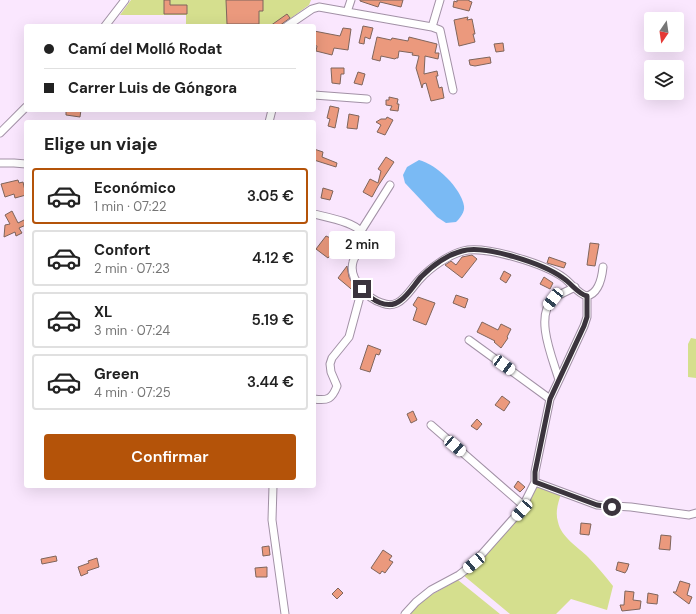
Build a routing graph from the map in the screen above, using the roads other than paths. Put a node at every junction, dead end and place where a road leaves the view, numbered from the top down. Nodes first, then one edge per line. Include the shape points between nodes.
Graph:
1 (125, 0) edge
2 (351, 0) edge
3 (440, 0) edge
4 (347, 12) junction
5 (107, 24) edge
6 (290, 24) edge
7 (432, 27) junction
8 (453, 90) dead end
9 (316, 95) edge
10 (366, 99) dead end
11 (24, 109) edge
12 (0, 133) edge
13 (0, 163) edge
14 (24, 164) edge
15 (390, 185) dead end
16 (316, 215) edge
17 (360, 231) junction
18 (603, 267) dead end
19 (575, 287) junction
20 (362, 289) junction
21 (587, 296) junction
22 (469, 340) dead end
23 (559, 380) junction
24 (316, 399) edge
25 (550, 399) junction
26 (431, 425) dead end
27 (535, 482) junction
28 (273, 488) edge
29 (524, 506) junction
30 (696, 513) edge
31 (285, 614) edge
32 (405, 614) edge

1 - 5 street
2 - 4 street
3 - 7 street
4 - 6 street via 319,7
4 - 7 street
7 - 8 street via 440,30
9 - 10 street
11 - 12 street
13 - 14 street
15 - 17 street
16 - 17 street via 356,226
17 - 20 street via 364,241 352,268
18 - 21 street via 598,286
19 - 20 street via 563,277 538,265 479,249 463,250 443,260 421,278 397,304 380,303
19 - 21 street
19 - 23 street via 553,299 544,320
20 - 24 street via 348,337 330,364 337,386 327,400
21 - 23 street via 587,317
22 - 25 street
23 - 25 street
25 - 27 street
26 - 29 street
27 - 29 street
27 - 30 street via 597,505 689,515
28 - 31 street via 272,520
29 - 32 street via 474,563 459,575 431,590

